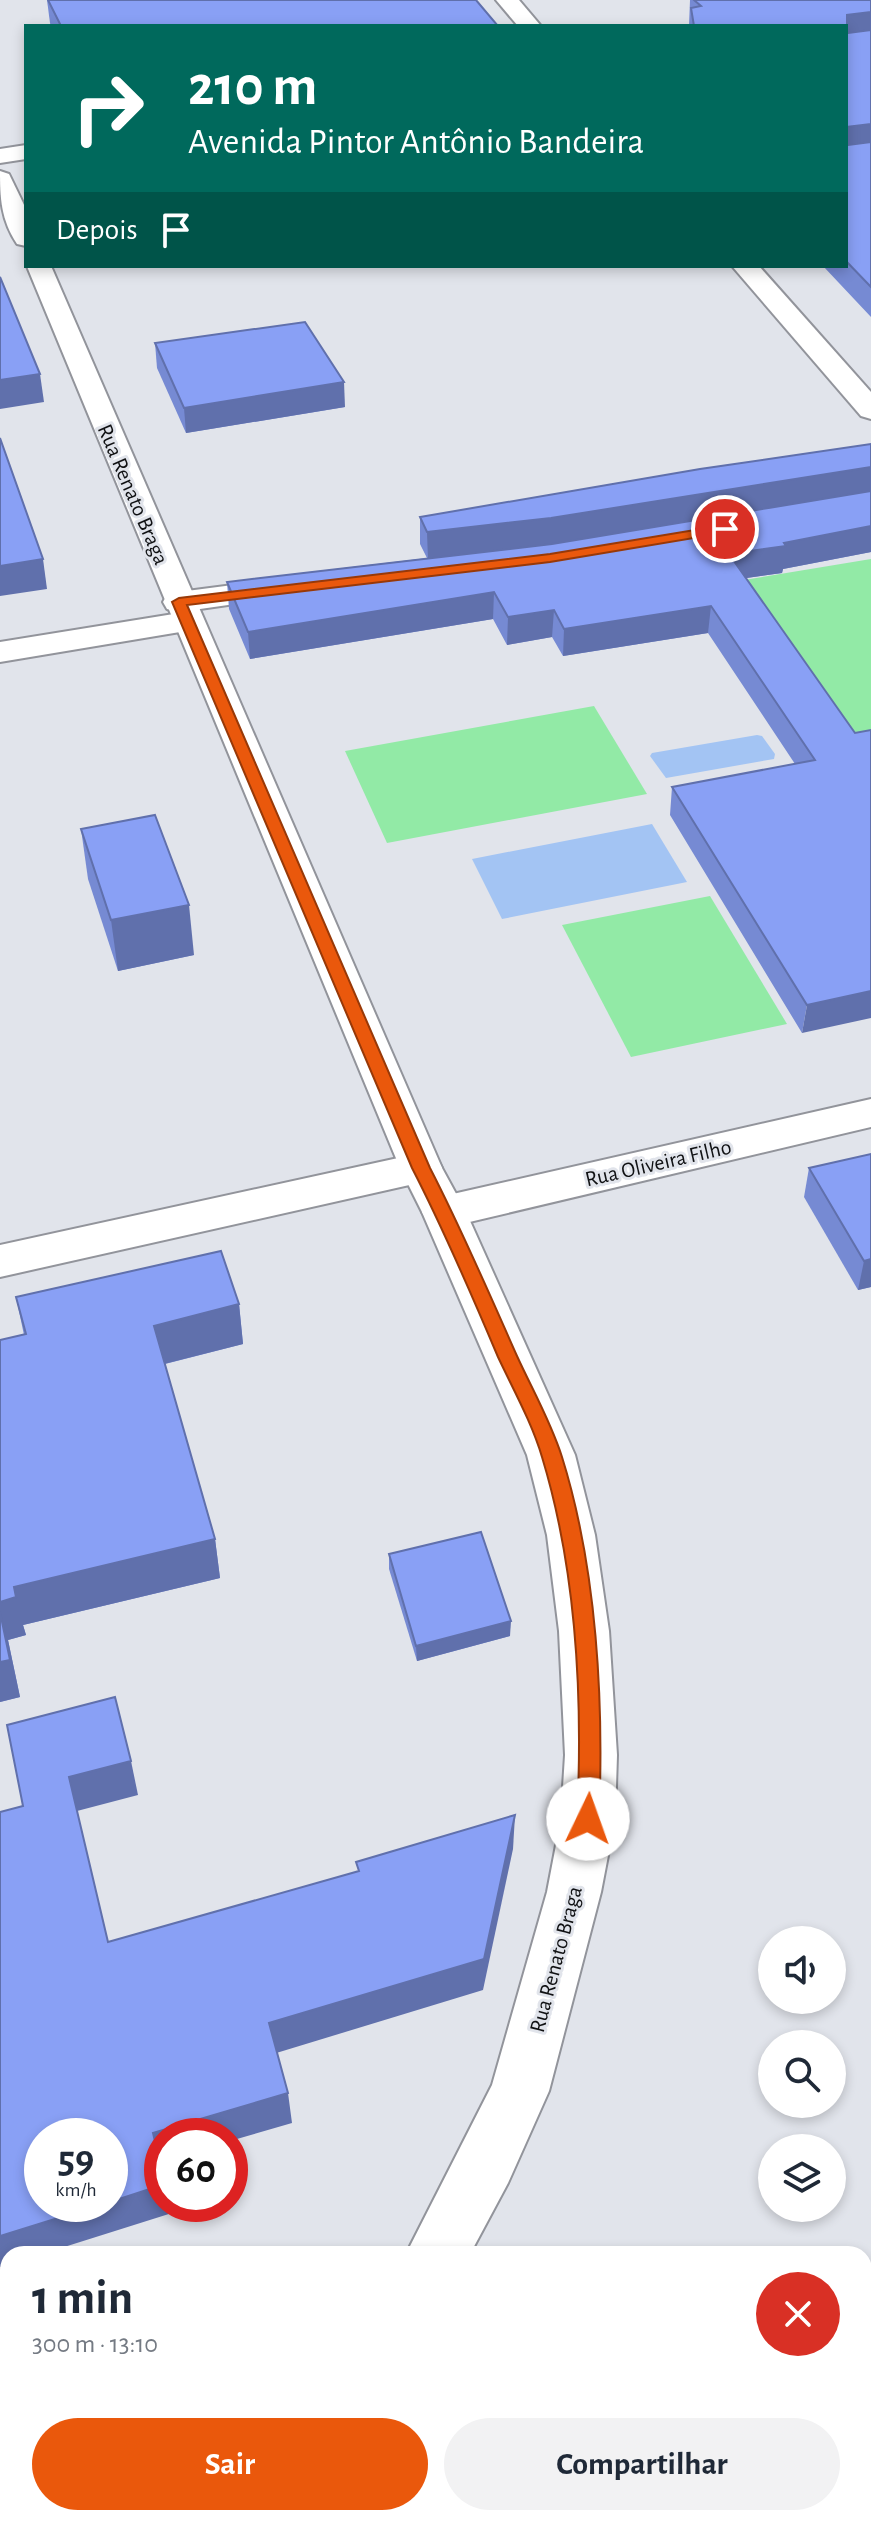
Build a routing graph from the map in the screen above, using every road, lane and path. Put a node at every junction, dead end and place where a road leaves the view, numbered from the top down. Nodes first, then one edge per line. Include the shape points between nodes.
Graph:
1 (507, 0) edge
2 (528, 24) edge
3 (24, 152) edge
4 (0, 156) edge
5 (24, 167) edge
6 (0, 171) edge
7 (0, 179) edge
8 (24, 233) edge
9 (39, 268) edge
10 (747, 268) edge
11 (871, 410) edge
12 (313, 585) edge
13 (183, 612) junction
14 (0, 652) edge
15 (871, 1113) edge
16 (421, 1168) junction
17 (444, 1212) junction
18 (0, 1261) edge
19 (441, 2246) edge

1 - 2 main road
3 - 4 main road
5 - 6 main road
7 - 8 main road
9 - 13 main road, Rua Renato Braga
10 - 11 main road
12 - 13 main road
13 - 14 main road
13 - 16 main road, Rua Renato Braga
15 - 17 main road, Rua Oliveira Filho
16 - 17 main road, Rua Renato Braga
16 - 18 main road
17 - 19 main road, Rua Renato Braga via 551,1455 571,1535 591,1755 588,1819 574,1892 520,2091

